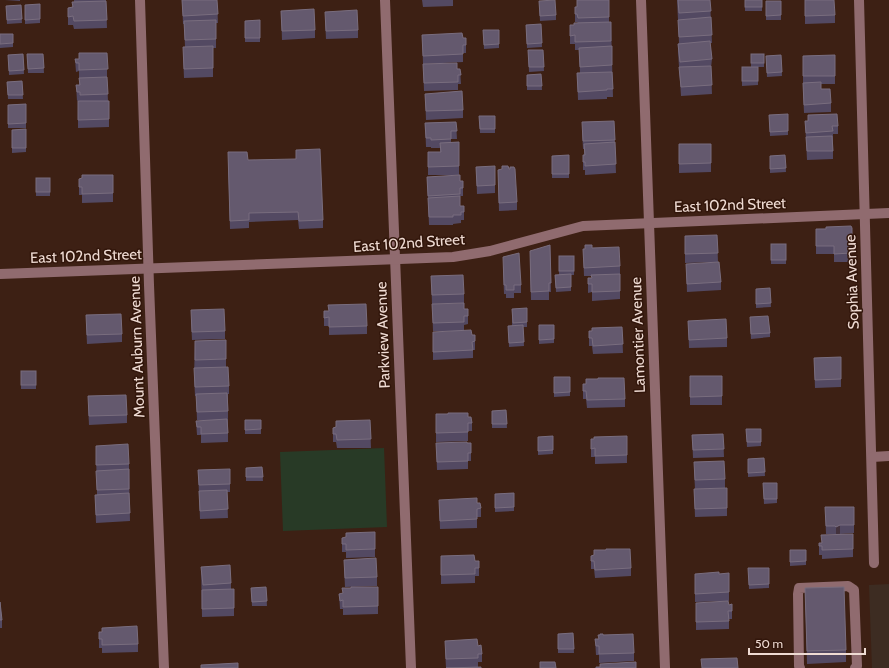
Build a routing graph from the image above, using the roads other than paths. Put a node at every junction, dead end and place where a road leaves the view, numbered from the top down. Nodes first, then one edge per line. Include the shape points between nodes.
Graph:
1 (140, 0) edge
2 (385, 0) edge
3 (641, 0) edge
4 (859, 0) edge
5 (889, 213) edge
6 (865, 215) junction
7 (650, 224) junction
8 (395, 260) junction
9 (148, 269) junction
10 (0, 274) edge
11 (889, 456) edge
12 (872, 457) junction
13 (874, 563) dead end
14 (164, 668) edge
15 (411, 668) edge
16 (665, 668) edge
17 (800, 668) edge
18 (855, 668) edge

1 - 9 street, Mount Auburn Avenue
2 - 8 street, Parkview Avenue
3 - 7 street, Lamontier Avenue
4 - 6 street, Sophia Avenue
5 - 6 street, East 102nd Street
6 - 7 street, East 102nd Street
6 - 12 street, Sophia Avenue
7 - 8 street, East 102nd Street via 583,226 454,257
7 - 16 street, Lamontier Avenue
8 - 9 street, East 102nd Street
8 - 15 street, Parkview Avenue
9 - 10 street, East 102nd Street
9 - 14 street, Mount Auburn Avenue
11 - 12 street
12 - 13 street, Sophia Avenue
17 - 18 street via 799,588 848,586 854,590 857,666

